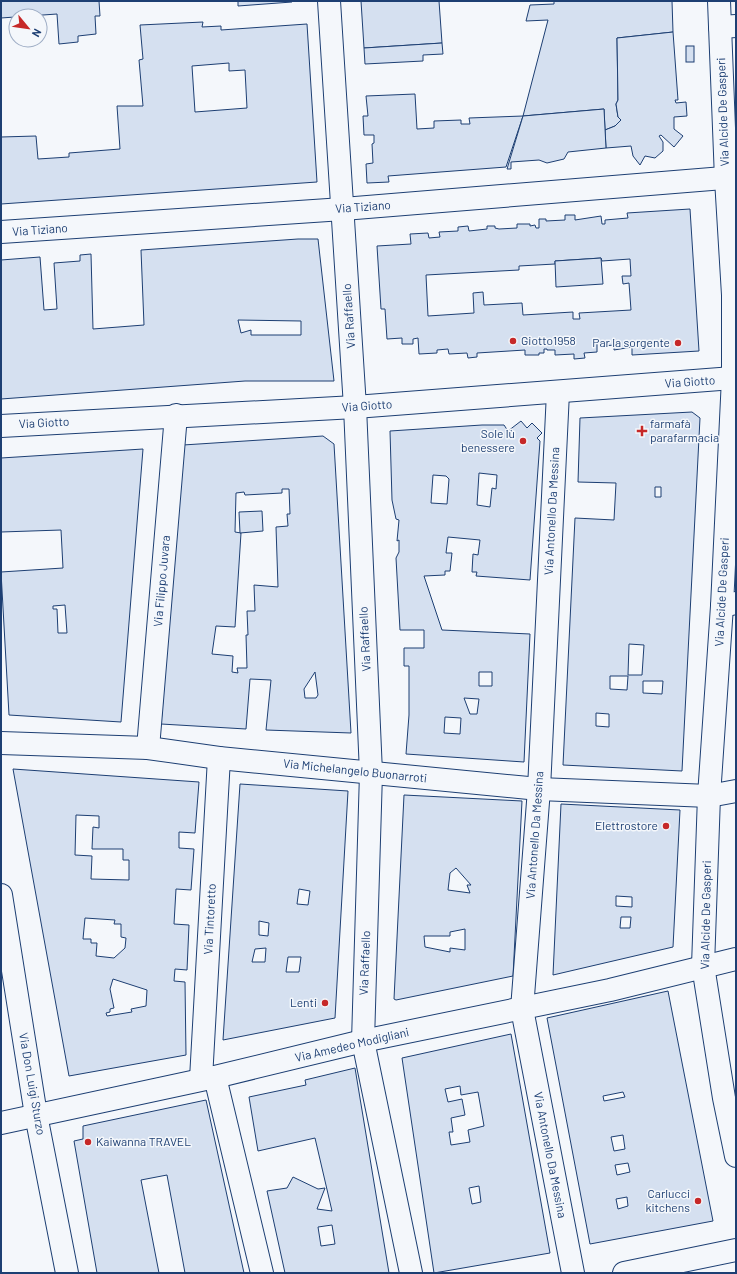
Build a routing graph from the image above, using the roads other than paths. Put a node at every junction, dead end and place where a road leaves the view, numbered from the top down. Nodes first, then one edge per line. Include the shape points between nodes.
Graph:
1 (329, 1) edge
2 (719, 1) edge
3 (728, 27) edge
4 (731, 178) edge
5 (342, 209) junction
6 (1, 232) edge
7 (734, 378) edge
8 (558, 392) junction
9 (355, 407) junction
10 (176, 415) junction
11 (1, 426) edge
12 (729, 605) edge
13 (1, 743) edge
14 (148, 748) junction
15 (219, 758) junction
16 (371, 773) junction
17 (539, 789) junction
18 (736, 790) edge
19 (709, 796) junction
20 (1, 895) edge
21 (736, 959) edge
22 (704, 966) junction
23 (522, 1009) junction
24 (363, 1041) junction
25 (208, 1078) junction
26 (36, 1115) junction
27 (1, 1123) edge
28 (736, 1156) edge
29 (736, 1250) edge
30 (67, 1273) edge
31 (262, 1273) edge
32 (411, 1273) edge
33 (573, 1273) edge
34 (624, 1273) edge

1 - 5 street, Via Raffaello
2 - 3 street, Via Alcide De Gasperi
3 - 4 street, Via Alcide De Gasperi
4 - 5 street, Via Tiziano
4 - 7 street, Via Alcide De Gasperi
5 - 6 street, Via Tiziano
5 - 9 street, Via Raffaello
7 - 8 street, Via Giotto
7 - 12 street, Via Alcide De Gasperi
8 - 9 street, Via Giotto
8 - 17 street, Via Antonello Da Messina
9 - 10 street, Via Giotto
9 - 16 street, Via Raffaello
10 - 11 street, Via Giotto
10 - 14 street, Via Filippo Juvara
12 - 19 street, Via Alcide De Gasperi
13 - 14 street, Via Michelangelo Buonarroti
14 - 15 street, Via Michelangelo Buonarroti
15 - 16 street, Via Michelangelo Buonarroti
15 - 25 street, Via Tintoretto
16 - 17 street, Via Michelangelo Buonarroti
16 - 24 street, Via Raffaello
17 - 19 street, Via Michelangelo Buonarroti
17 - 23 street, Via Antonello Da Messina
18 - 19 street, Via Michelangelo Buonarroti
19 - 22 street, Via Alcide De Gasperi
20 - 26 street, Via Don Luigi Sturzo
21 - 22 street, Via Amedeo Modigliani
22 - 23 street, Via Amedeo Modigliani
22 - 28 street, Via Alcide De Gasperi via 724,1098
23 - 24 street, Via Amedeo Modigliani
23 - 33 street, Via Antonello Da Messina
24 - 25 street, Via Amedeo Modigliani
24 - 32 street, Via Raffaello
25 - 26 street, Via Amedeo Modigliani
25 - 31 street, Via Tintoretto
26 - 27 street, Via Amedeo Modigliani
26 - 30 street, Via Don Luigi Sturzo
29 - 34 street

